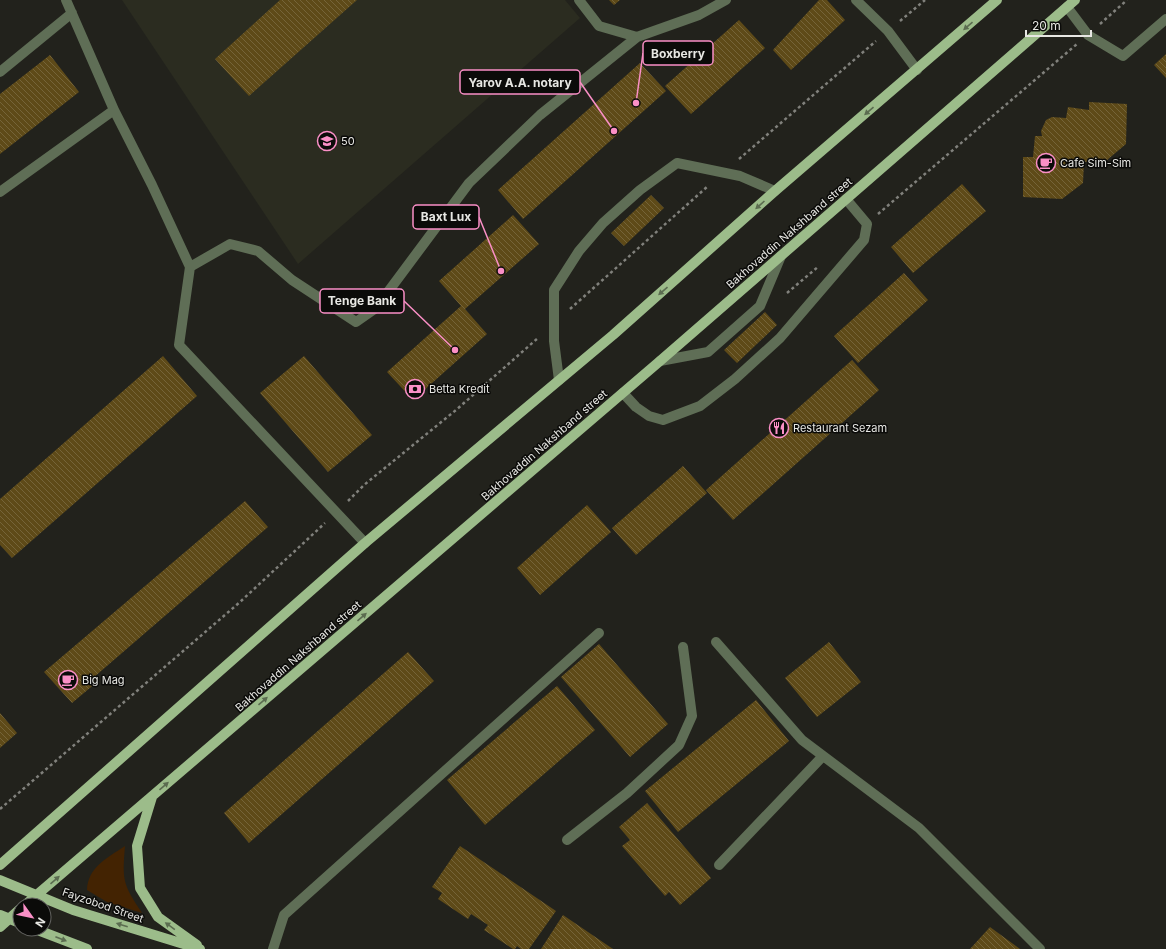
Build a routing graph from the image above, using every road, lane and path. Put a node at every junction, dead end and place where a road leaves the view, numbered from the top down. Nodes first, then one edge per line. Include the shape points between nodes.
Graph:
1 (66, 0) edge
2 (579, 0) edge
3 (726, 0) edge
4 (856, 0) edge
5 (925, 0) edge
6 (997, 0) edge
7 (1127, 0) edge
8 (1071, 4) edge
9 (72, 13) junction
10 (1166, 19) edge
11 (888, 31) junction
12 (1088, 35) junction
13 (637, 37) junction
14 (917, 70) junction
15 (0, 72) edge
16 (114, 110) junction
17 (737, 161) dead end
18 (713, 182) dead end
19 (775, 191) junction
20 (0, 192) edge
21 (846, 199) junction
22 (867, 224) junction
23 (781, 256) junction
24 (822, 263) dead end
25 (190, 267) junction
26 (787, 293) dead end
27 (570, 310) dead end
28 (541, 336) dead end
29 (660, 361) junction
30 (559, 380) junction
31 (623, 393) junction
32 (336, 512) junction
33 (365, 543) junction
34 (599, 632) dead end
35 (716, 642) dead end
36 (683, 647) dead end
37 (823, 756) junction
38 (152, 796) junction
39 (0, 809) edge
40 (567, 840) dead end
41 (0, 865) edge
42 (719, 865) dead end
43 (0, 880) edge
44 (38, 895) junction
45 (35, 897) edge
46 (4, 917) edge
47 (0, 926) edge
48 (52, 936) edge
49 (87, 949) edge
50 (201, 949) edge
51 (273, 949) edge
52 (1040, 949) edge

1 - 9 street
2 - 13 street via 599,26
3 - 13 street via 699,15
4 - 11 street
5 - 11 path
6 -> 14 main road
7 - 12 path
8 - 12 street
8 - 21 main road, Bakhovaddin Nakshband street
9 - 15 street
9 - 16 street
10 - 12 street via 1123,56
11 - 14 street
11 - 17 path
12 - 22 path
13 - 25 street via 540,115 469,183 376,308 356,322 292,280 258,251 230,244
14 -> 19 main road
16 - 20 street
16 - 25 street
18 - 27 path
19 -> 30 main road
19 - 30 street via 740,176 677,163 640,190 603,223 579,251 554,290 554,341
21 - 22 street
21 - 23 main road, Bakhovaddin Nakshband street
22 - 31 street via 864,240 780,338 735,379 700,406 663,420 649,416
23 - 29 main road, Bakhovaddin Nakshband street
23 - 29 street via 760,306 708,352
24 - 26 path
25 - 32 street via 179,345
28 - 32 path via 364,485
29 - 31 main road, Bakhovaddin Nakshband street
30 - 33 main road
38 -> 31 main road, Bakhovaddin Nakshband street
32 - 33 street
32 - 39 path via 240,602
33 - 41 main road
34 - 51 street via 284,915
35 - 37 street via 802,740
36 - 40 street via 692,716 679,745 627,793
37 - 42 street
37 - 52 street via 920,828
44 -> 38 main road, Bakhovaddin Nakshband street
50 -> 38 main road via 158,917 140,888 136,846
43 - 44 main road, Fayzobod Street
44 - 45 main road, Bakhovaddin Nakshband street
50 -> 44 main road, Fayzobod Street via 73,910
46 - 47 main road
48 -> 49 main road

